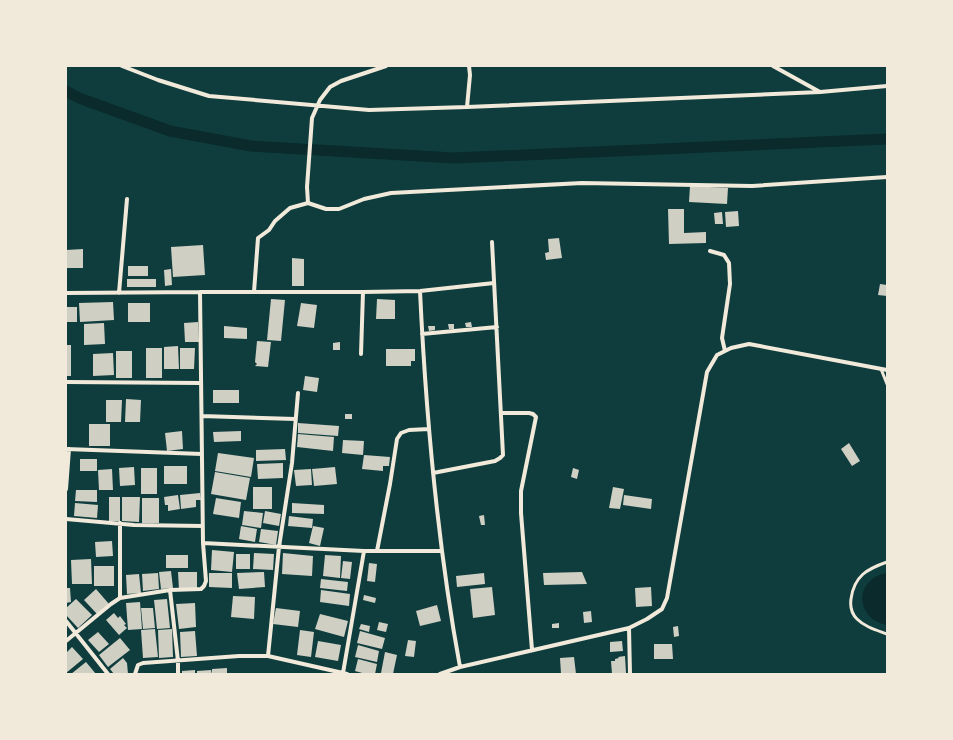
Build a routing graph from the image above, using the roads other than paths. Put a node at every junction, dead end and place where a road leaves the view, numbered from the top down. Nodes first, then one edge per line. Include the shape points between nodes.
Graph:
1 (122, 66) edge
2 (386, 66) edge
3 (469, 66) edge
4 (773, 66) edge
5 (887, 86) edge
6 (820, 92) junction
7 (467, 108) junction
8 (887, 177) edge
9 (127, 199) dead end
10 (308, 203) junction
11 (492, 242) dead end
12 (710, 251) dead end
13 (494, 283) junction
14 (420, 290) junction
15 (200, 292) junction
16 (254, 292) junction
17 (363, 292) junction
18 (66, 293) edge
19 (119, 293) junction
20 (497, 327) junction
21 (422, 334) junction
22 (725, 351) junction
23 (361, 354) dead end
24 (881, 369) junction
25 (887, 370) edge
26 (66, 382) edge
27 (201, 383) junction
28 (887, 384) edge
29 (298, 393) dead end
30 (501, 413) junction
31 (202, 416) junction
32 (296, 420) junction
33 (429, 429) junction
34 (67, 449) edge
35 (202, 454) junction
36 (433, 473) junction
37 (66, 489) edge
38 (66, 519) edge
39 (120, 524) junction
40 (203, 526) junction
41 (204, 543) junction
42 (279, 547) junction
43 (377, 550) junction
44 (364, 551) junction
45 (441, 551) junction
46 (887, 562) edge
47 (170, 590) junction
48 (120, 598) junction
49 (66, 621) edge
50 (629, 628) junction
51 (76, 633) junction
52 (887, 634) edge
53 (66, 641) edge
54 (532, 650) junction
55 (268, 656) junction
56 (178, 661) junction
57 (460, 666) junction
58 (345, 673) edge
59 (108, 674) edge
60 (135, 674) edge
61 (178, 674) edge
62 (440, 674) edge
63 (630, 674) edge

1 - 7 street via 209,96 369,110
2 - 10 street via 341,81 330,87 320,100 312,118
3 - 7 street
4 - 6 street
5 - 6 street
6 - 7 street
8 - 10 street via 752,186 554,184 391,192 339,209 326,209
9 - 19 street
10 - 16 street via 290,208 258,238
11 - 13 street
12 - 22 street via 724,255 729,263 730,284 722,338
13 - 14 street
13 - 20 street
14 - 17 street
14 - 21 street
15 - 16 street
15 - 19 street
15 - 27 street
16 - 17 street
17 - 23 street
18 - 19 street
20 - 21 street
20 - 30 street
21 - 33 street
22 - 24 street via 749,344
22 - 50 street via 718,355 707,372 667,598 662,609 647,620
24 - 25 street
24 - 28 lane
26 - 27 street
27 - 31 street
29 - 32 street
30 - 36 street via 503,455 500,458
30 - 54 street via 529,413 536,418 521,491
31 - 32 street
31 - 35 street
32 - 42 street
33 - 36 street
33 - 43 street via 409,430 401,433 397,439
34 - 35 street
34 - 37 street
35 - 40 street
36 - 45 street
38 - 39 street
39 - 40 street
39 - 48 street
40 - 41 street
41 - 42 street
41 - 47 street via 204,586 201,589
42 - 44 street
42 - 55 street
43 - 44 street
43 - 45 street
44 - 58 street
45 - 57 street
46 - 52 lane via 872,567 856,582 852,590 851,603 852,612 865,626
47 - 48 street
47 - 56 street
48 - 51 street
49 - 51 street
50 - 54 street
50 - 63 street
51 - 53 street
51 - 59 street
54 - 57 street
55 - 56 street
55 - 58 street
56 - 60 street via 143,663 138,665
56 - 61 street
57 - 62 street

